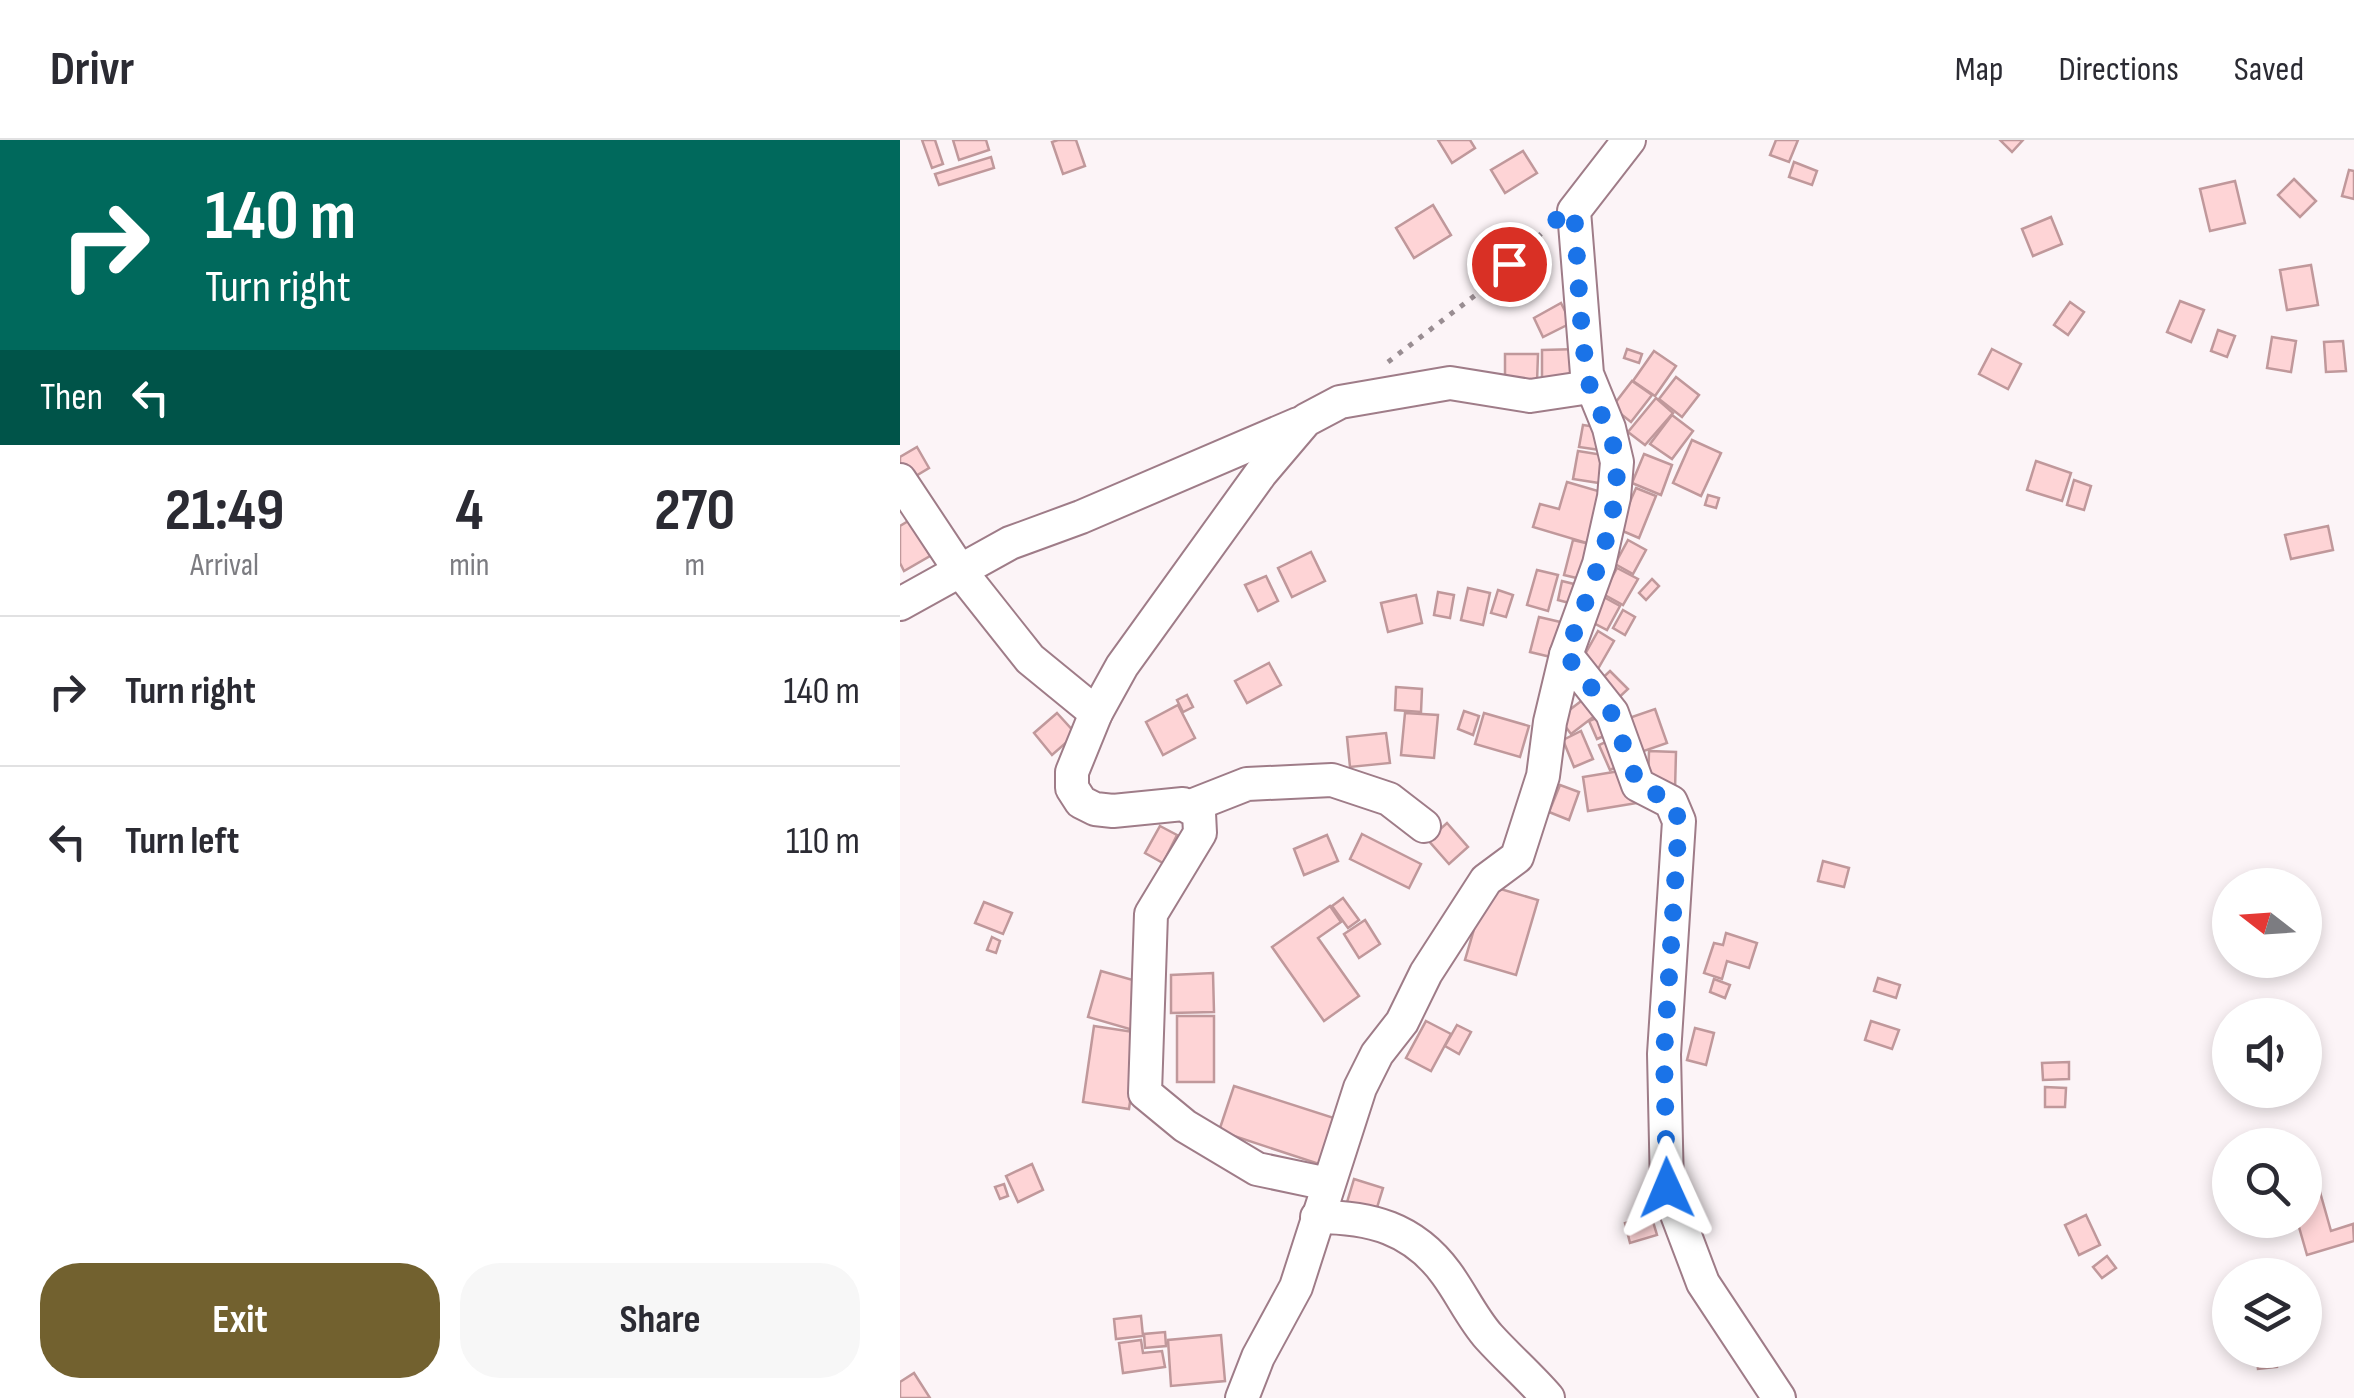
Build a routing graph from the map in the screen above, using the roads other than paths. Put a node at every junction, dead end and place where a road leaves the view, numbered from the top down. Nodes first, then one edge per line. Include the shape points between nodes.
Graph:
1 (1630, 140) edge
2 (1590, 387) junction
3 (1306, 420) junction
4 (900, 480) edge
5 (961, 572) junction
6 (900, 604) edge
7 (1566, 655) junction
8 (1096, 713) junction
9 (1191, 806) junction
10 (1424, 826) dead end
11 (1328, 1184) junction
12 (1317, 1218) junction
13 (1242, 1398) edge
14 (1548, 1398) edge
15 (1779, 1398) edge

1 - 2 street via 1574,211
2 - 3 street via 1530,396 1450,383 1340,402
2 - 7 street via 1617,462 1614,497
3 - 5 street via 1010,543
3 - 8 street via 1261,472 1122,666
4 - 5 street
5 - 6 street
5 - 8 street via 1030,659
7 - 11 street via 1543,776 1517,857 1486,880 1377,1054
7 - 15 street via 1612,714 1638,785 1672,802 1679,821 1664,1054 1667,1188 1704,1284
8 - 9 street via 1072,772 1081,802 1112,811
9 - 10 street via 1247,784 1332,780 1388,799
9 - 11 street via 1199,813 1200,833 1151,914 1145,1093 1257,1169
11 - 12 street
12 - 13 street via 1296,1287
12 - 14 street via 1360,1218 1422,1246 1488,1336

